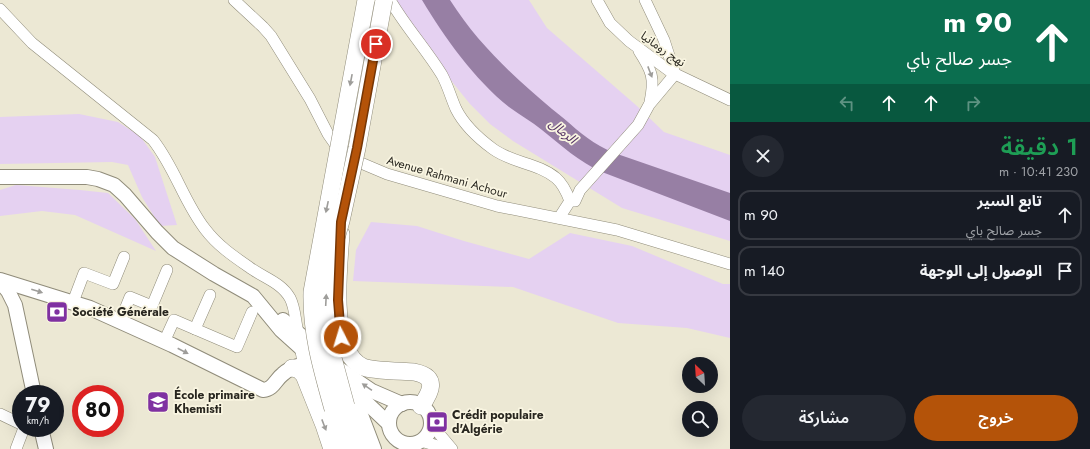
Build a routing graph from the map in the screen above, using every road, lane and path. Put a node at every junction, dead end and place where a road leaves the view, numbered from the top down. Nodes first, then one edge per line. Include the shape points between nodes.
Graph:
1 (234, 0) edge
2 (366, 0) edge
3 (384, 0) edge
4 (390, 0) edge
5 (597, 0) edge
6 (645, 0) edge
7 (0, 9) edge
8 (634, 44) junction
9 (675, 74) junction
10 (730, 100) edge
11 (650, 105) junction
12 (0, 177) edge
13 (570, 201) junction
14 (559, 218) junction
15 (341, 222) junction
16 (124, 257) dead end
17 (730, 264) edge
18 (167, 270) dead end
19 (0, 281) edge
20 (210, 295) dead end
21 (253, 296) junction
22 (73, 302) junction
23 (252, 312) dead end
24 (120, 322) junction
25 (195, 329) junction
26 (297, 332) junction
27 (164, 342) junction
28 (301, 361) junction
29 (32, 385) edge
30 (347, 385) junction
31 (402, 404) junction
32 (421, 406) junction
33 (340, 408) junction
34 (0, 414) edge
35 (12, 420) edge
36 (431, 424) junction
37 (21, 437) edge
38 (43, 437) edge
39 (397, 440) edge
40 (421, 441) junction
41 (16, 449) edge
42 (46, 449) edge
43 (332, 449) edge
44 (345, 449) edge
45 (359, 449) edge
46 (374, 449) edge
47 (448, 449) edge
48 (452, 449) edge

1 - 14 street, Avenue Rahmani Achour via 271,36 310,99 328,134 335,144 350,156 387,174 497,206
2 -> 33 highway, bridge via 312,292 311,312 316,342
3 - 15 highway, bridge
4 - 13 street via 442,76 457,110 467,125 494,149 509,158 540,169 556,178
5 - 8 street, نهج رومانيا via 614,28
6 - 9 street via 664,40
7 - 26 street via 32,43 153,140 163,153 193,211 217,243 287,293 291,299
8 - 9 street, نهج رومانيا
8 -> 11 street via 653,77
9 - 10 street, نهج رومانيا
9 - 11 street
11 - 13 street via 638,125 580,190 575,201
12 - 21 main road via 88,177 110,183 125,195 173,248
13 - 14 street
14 - 17 street, Avenue Rahmani Achour via 617,230
15 - 32 highway, bridge via 338,300 341,337 346,349 356,363 367,369 414,372 428,379 431,388
33 -> 15 highway, bridge via 329,343 326,299 330,259
16 - 22 street via 113,284 84,273
18 - 24 street via 152,306 130,297
19 -> 22 main road
19 - 29 main road via 14,305
20 - 25 street
21 - 26 main road
21 - 28 main road via 281,330
22 - 24 main road
23 - 25 street via 237,347
24 - 27 main road
25 - 27 street via 174,320
26 - 28 street
31 -> 26 main road via 372,390 342,370
27 -> 28 main road via 263,390 272,387 283,373
28 - 30 main road via 326,369
28 -> 43 highway
30 - 39 main road
30 - 46 main road
31 - 32 main road via 415,403
31 - 39 main road via 393,412
32 - 36 main road via 428,414
33 - 44 highway
33 - 45 highway
34 - 35 street
36 - 40 main road via 428,434
36 - 48 street
37 - 41 street
38 - 42 main road
39 - 40 main road via 416,443
40 - 47 street

